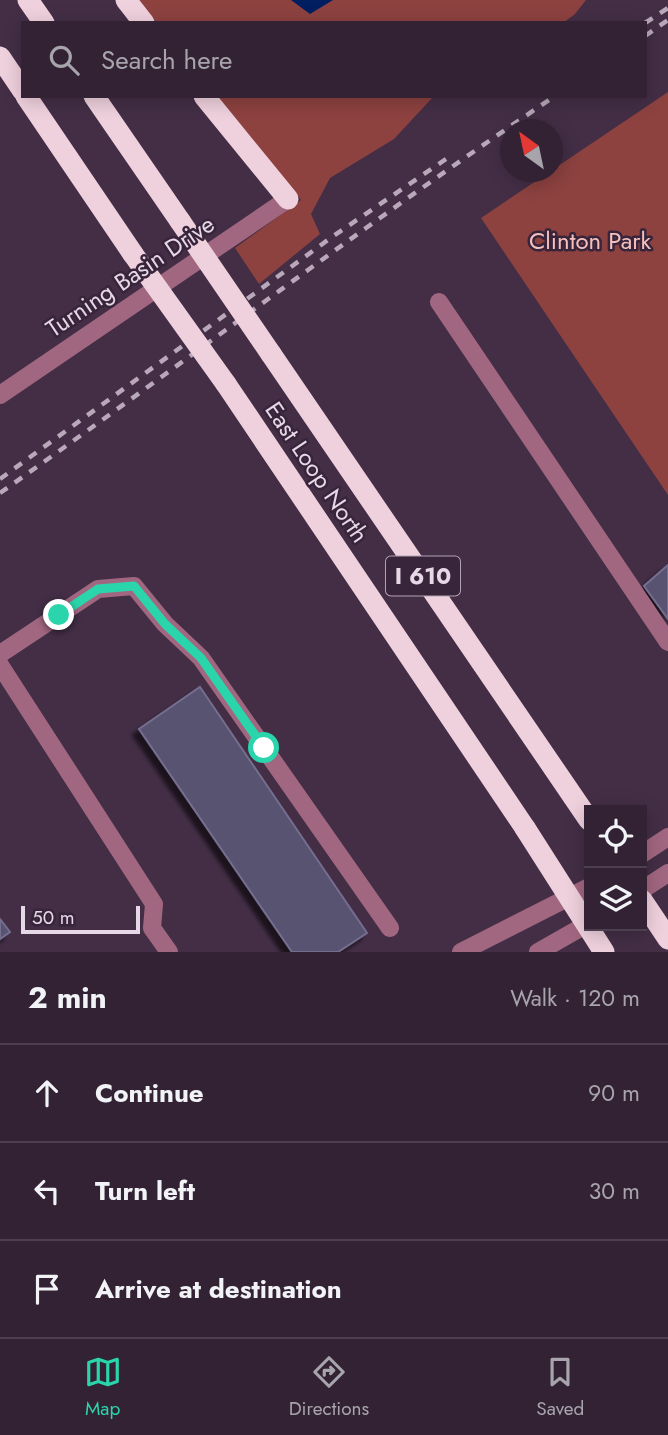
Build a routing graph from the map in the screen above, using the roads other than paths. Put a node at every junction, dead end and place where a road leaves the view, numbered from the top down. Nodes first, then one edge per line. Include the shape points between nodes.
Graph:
1 (28, 0) edge
2 (126, 0) edge
3 (43, 21) edge
4 (142, 21) edge
5 (0, 57) edge
6 (21, 88) edge
7 (27, 98) edge
8 (95, 98) edge
9 (206, 98) edge
10 (288, 200) joint
11 (439, 302) dead end
12 (0, 395) edge
13 (668, 642) edge
14 (0, 654) edge
15 (0, 665) edge
16 (584, 812) edge
17 (668, 836) edge
18 (647, 851) edge
19 (668, 873) edge
20 (647, 887) edge
21 (584, 890) edge
22 (647, 908) edge
23 (584, 926) edge
24 (390, 928) dead end
25 (668, 939) edge
26 (169, 952) edge
27 (461, 952) edge
28 (538, 952) edge
29 (604, 952) edge

1 - 3 highway
2 - 4 highway
5 - 6 highway
7 - 29 highway, East Loop North / I 610, bridge via 226,384
8 - 16 highway, East Loop North / I 610, bridge
9 - 10 highway
10 - 12 street, Turning Basin Drive
11 - 13 street
14 - 24 street via 98,589 134,586 201,658
15 - 26 street via 154,904 152,928
17 - 18 street
19 - 20 street
21 - 27 street
22 - 25 highway
23 - 28 street

